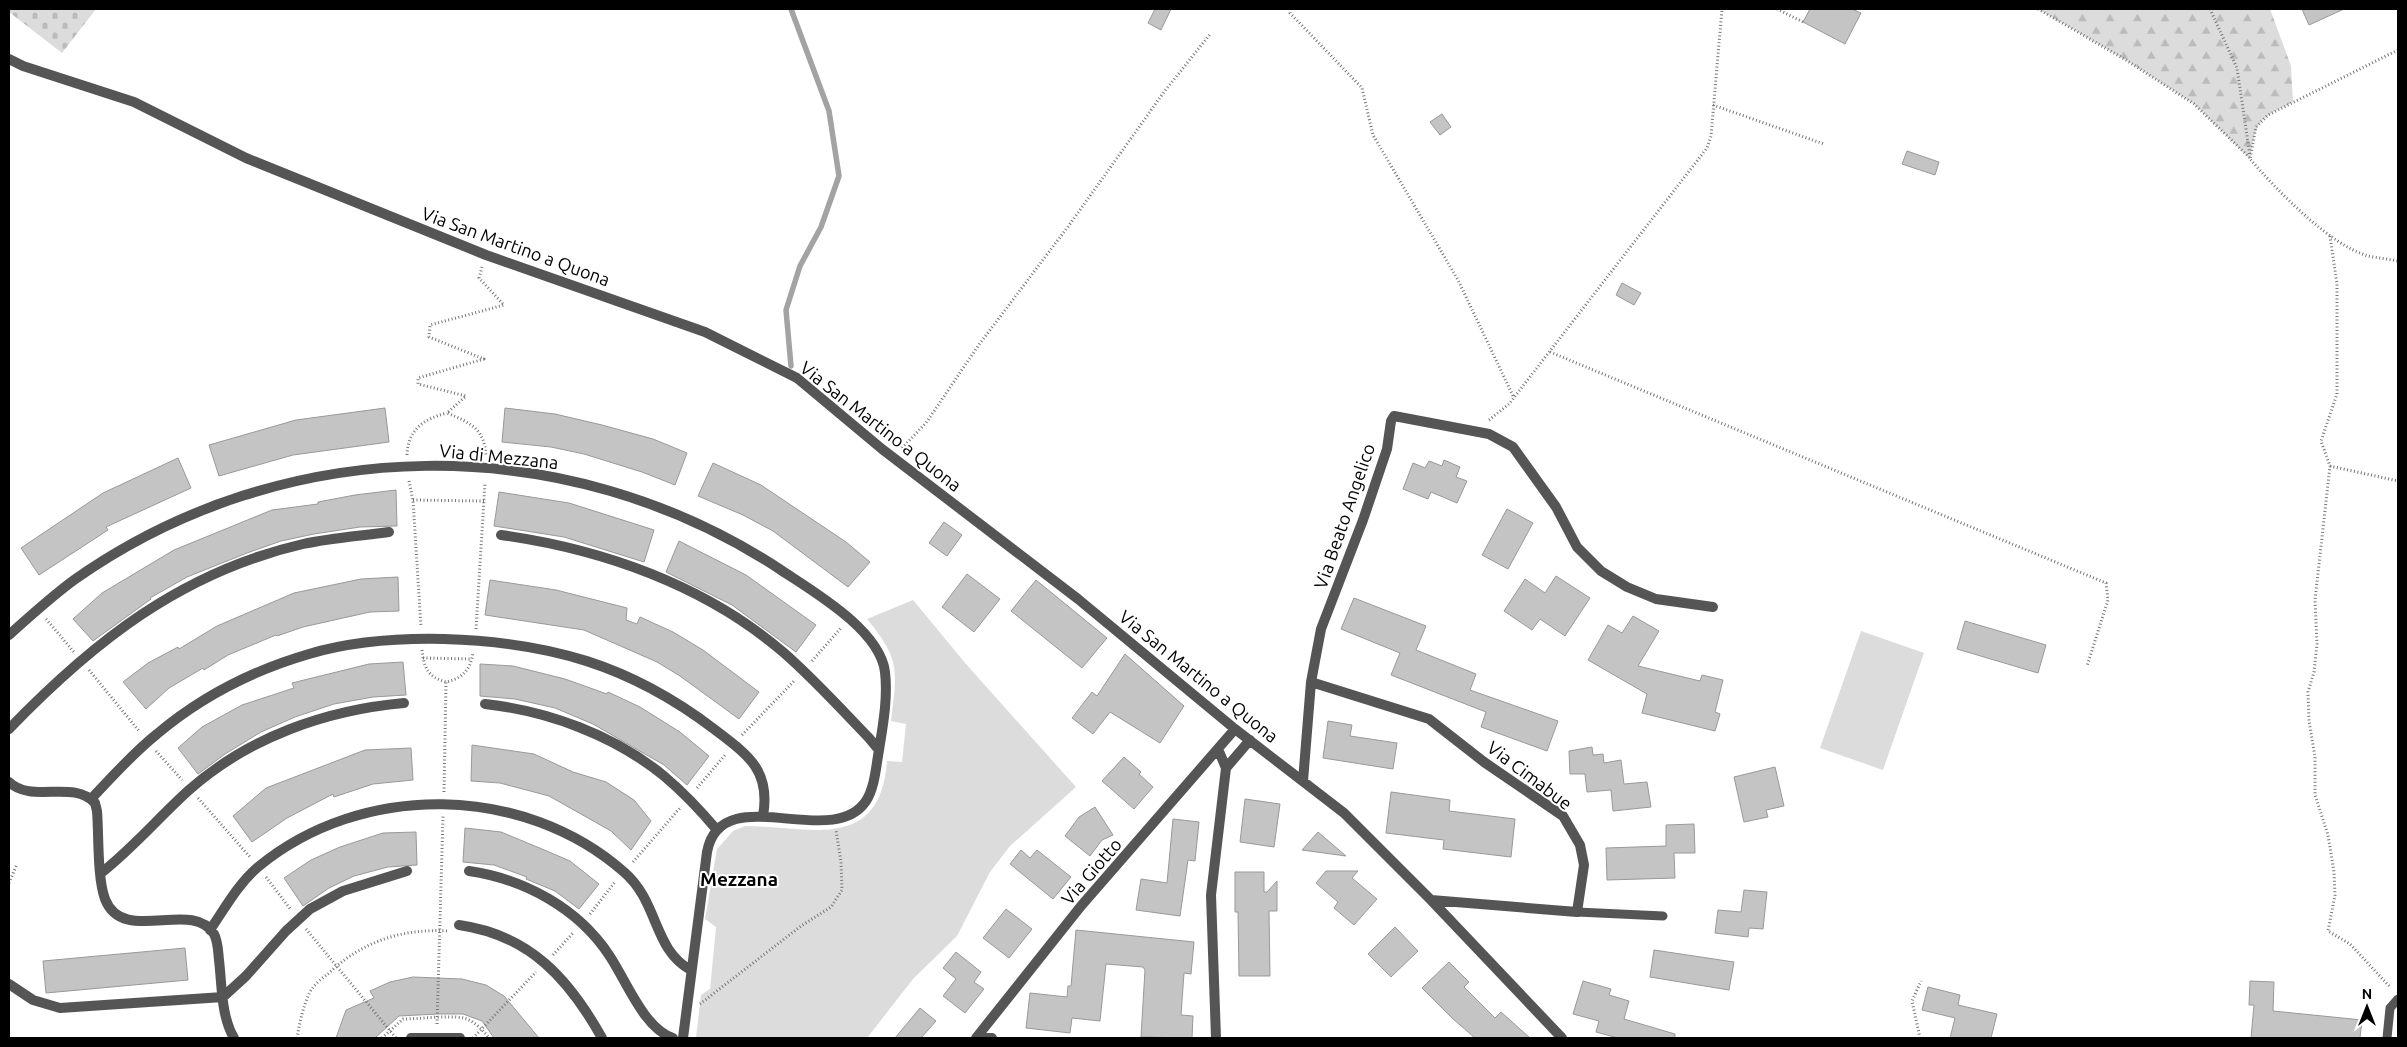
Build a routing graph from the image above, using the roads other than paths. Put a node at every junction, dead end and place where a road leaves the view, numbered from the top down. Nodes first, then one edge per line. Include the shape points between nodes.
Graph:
1 (9, 59) edge
2 (389, 532) dead end
3 (501, 535) dead end
4 (1713, 607) dead end
5 (9, 635) edge
6 (1311, 682) junction
7 (404, 703) dead end
8 (485, 704) dead end
9 (9, 729) edge
10 (1235, 729) junction
11 (1250, 740) junction
12 (1221, 746) junction
13 (879, 750) junction
14 (1226, 768) junction
15 (1303, 781) junction
16 (9, 782) edge
17 (91, 799) junction
18 (763, 816) junction
19 (718, 830) junction
20 (407, 871) dead end
21 (469, 871) dead end
22 (101, 873) junction
23 (1431, 900) junction
24 (1577, 912) junction
25 (1662, 916) dead end
26 (454, 928) road end
27 (210, 930) junction
28 (691, 970) junction
29 (9, 984) edge
30 (223, 997) junction
31 (2398, 999) edge
32 (976, 1037) edge
33 (234, 1038) edge
34 (411, 1038) edge
35 (437, 1038) edge
36 (460, 1038) edge
37 (602, 1038) edge
38 (673, 1038) edge
39 (683, 1038) edge
40 (992, 1038) edge
41 (1216, 1038) edge
42 (1562, 1038) edge
43 (2386, 1038) edge

1 - 10 street, Via San Martino a Quona via 134,102 246,158 486,255 705,332 797,378 892,457 1078,598
2 - 9 street via 303,544 260,556 170,595 136,616 80,659
3 - 13 street via 546,542 632,567 669,582 747,625 783,652
4 - 6 street, Via Beato Angelico via 1656,599 1601,571 1577,547 1556,508 1513,447 1489,434 1394,416 1369,502 1321,630
5 - 13 street, Via di Mezzana via 76,578 127,547 183,518 253,493 360,469 407,465 486,467 576,482 646,502 722,536 808,588 856,625 882,659 886,695
6 - 15 street, Via Beato Angelico
6 - 24 street, Via Cimabue via 1429,719 1484,762 1563,816 1580,845 1584,865
7 - 22 street via 355,709 284,731 244,752 190,789
8 - 19 street via 537,713 591,733 646,762 665,776
10 - 11 street, Via San Martino a Quona
10 - 12 street, Via Giotto
11 - 14 street
11 - 15 street, Via San Martino a Quona
12 - 14 street
12 - 32 street, Via Giotto via 1081,906
13 - 18 street, Via di Mezzana via 868,797 851,813 834,819 808,821
14 - 41 street via 1212,895
15 - 23 street, Via San Martino a Quona via 1344,813
16 - 17 street via 30,792 80,794
17 - 18 street via 148,741 174,720 217,693 283,662 377,640 475,640 544,648 618,672 676,702 751,762 762,777 766,799
17 - 22 street via 97,811
18 - 19 street, Via di Mezzana via 741,818
19 - 28 street via 708,847
20 - 30 street via 343,891 316,905 298,919
21 - 38 street via 500,877 530,889 582,924 609,955 654,1027
22 - 27 street via 107,903 124,919 188,920
23 - 24 street
23 - 42 street, Via San Martino a Quona
24 - 25 lane
26 - 37 street via 506,937 521,945 545,963 576,996
27 - 28 street via 240,887 259,867 300,840 345,820 391,808 444,804 499,810 543,823 586,844 624,872 646,899 671,955
27 - 30 street via 217,944
28 - 39 street
29 - 30 street via 33,1000 60,1008
30 - 33 street via 227,1022
31 - 43 lane via 2390,1008
32 - 40 street
34 - 35 street
35 - 36 street

